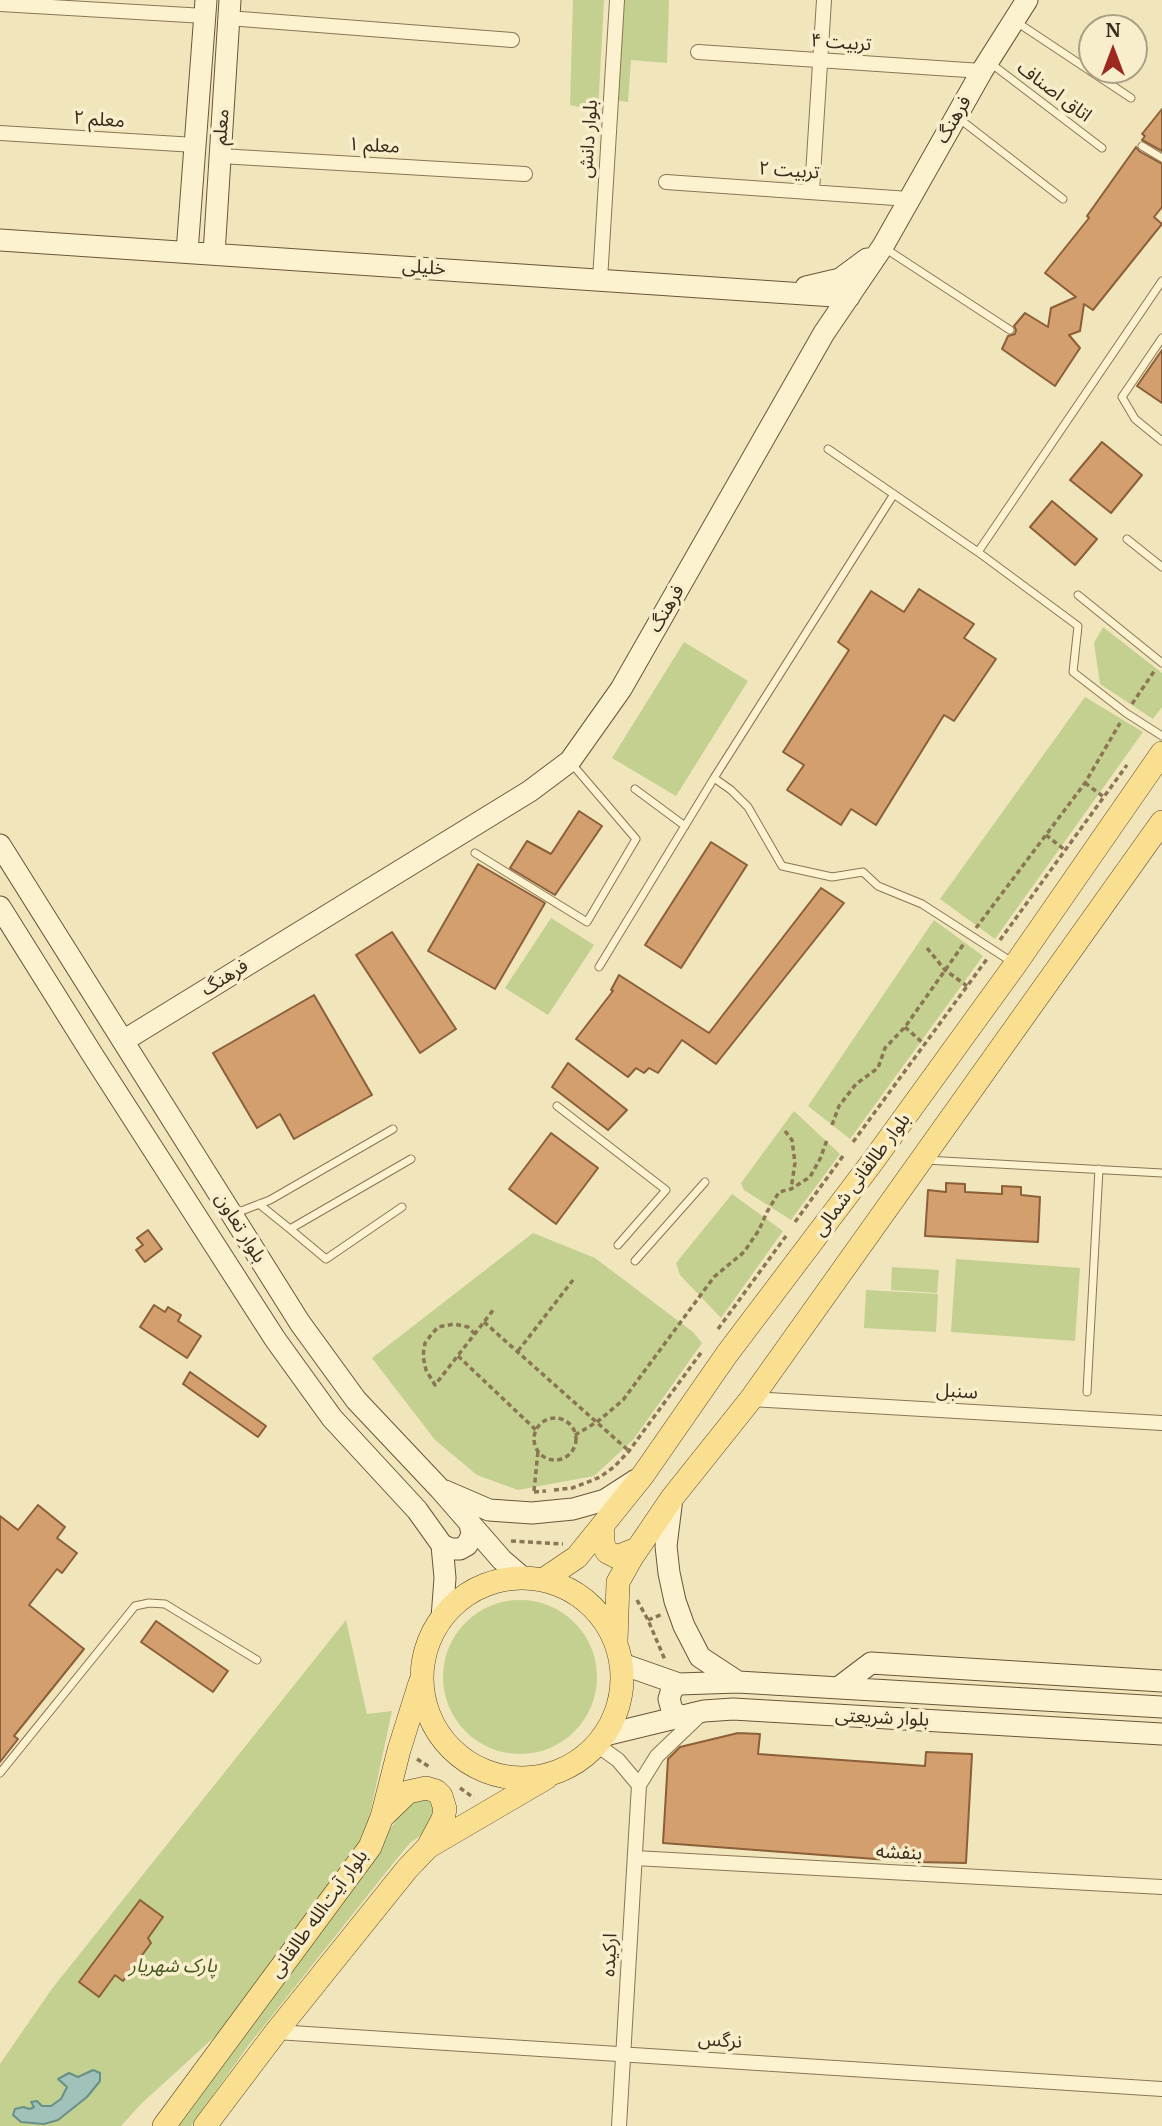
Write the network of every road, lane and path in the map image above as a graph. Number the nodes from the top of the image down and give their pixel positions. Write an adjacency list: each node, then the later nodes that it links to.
1 (617, 0): 31 (street, بلوار دانش)
2 (824, 0): 10 (street)
3 (1027, 0): 7 (main road, فرهنگ)
4 (0, 4): 5 (street)
5 (205, 8): 12 (main road, معلم)
6 (229, 9): 8 (street); 13 (main road, معلم)
7 (1014, 20): 11 (main road, فرهنگ); 14 (lane)
8 (512, 40)
9 (698, 52): 10 (street, تربیت ۴)
10 (820, 60): 11 (street, تربیت ۴); 24 (street)
11 (985, 66): 15 (main road, فرهنگ); 19 (lane, اتاق اصناف)
12 (200, 77): 13 (main road); 17 (main road, معلم)
13 (225, 78): 20 (main road, معلم)
14 (1130, 98)
15 (956, 117): 25 (main road, فرهنگ); 26 (lane)
16 (0, 133): 17 (street, معلم ۲)
17 (195, 145): 29 (main road, معلم)
18 (1142, 146): 21 (lane)
19 (1102, 148)
20 (220, 156): 22 (street, معلم ۱); 30 (main road, معلم)
21 (1162, 159)
22 (525, 174)
23 (666, 181): 24 (street, تربیت ۲)
24 (812, 191): 25 (street, تربیت ۲)
25 (909, 199): 28 (main road, فرهنگ)
26 (1063, 199)
27 (0, 240): 29 (main road, خلیلی)
28 (883, 246): 33 (main road); 35 (main road, فرهنگ); 36 (lane)
29 (187, 252): 30 (main road, خلیلی)
30 (214, 254): 31 (main road, خلیلی)
31 (600, 280): 33 (main road, خلیلی)
32 (1162, 281): 43 (lane)
33 (764, 291): 34 (main road, خلیلی)
34 (809, 294): 35 (main road, خلیلی); 37 (main road)
35 (849, 297): 37 (main road, فرهنگ)
36 (1010, 330)
37 (824, 333): 51 (main road, فرهنگ)
38 (1162, 338): 39 (lane)
39 (1162, 441)
40 (828, 449): 41 (lane)
41 (894, 494): 43 (lane); 52 (lane)
42 (1127, 539): 44 (lane)
43 (978, 552): 47 (lane)
44 (1162, 567)
45 (1077, 595): 46 (lane)
46 (1161, 662): 47 (path)
47 (1126, 713): 48 (lane); 53 (path)
48 (1162, 736)
49 (1162, 753): 67 (main road, بلوار طالقانی شمالی)
50 (1133, 758): 55 (path)
51 (570, 761): 61 (lane); 72 (main road, فرهنگ)
52 (714, 778): 57 (lane); 63 (lane)
53 (1085, 783): 55 (path); 58 (path)
54 (635, 789): 57 (lane)
55 (1104, 797): 60 (path)
56 (1162, 822): 82 (main road, بلوار طالقانی شمالی)
57 (685, 826): 68 (lane)
58 (1046, 835): 60 (path); 63 (path)
59 (0, 845): 72 (main road, بلوار تعاون)
60 (1065, 850): 64 (path)
61 (475, 853)
62 (0, 907): 119 (main road, بلوار تعاون)
63 (971, 934): 67 (lane); 69 (path)
64 (999, 942)
65 (927, 948): 69 (path)
66 (987, 959): 70 (path)
67 (1015, 965): 111 (main road, بلوار طالقانی شمالی)
68 (599, 967)
69 (945, 970): 70 (path); 71 (path)
70 (967, 986): 73 (path)
71 (905, 1027): 73 (path); 75 (path)
72 (123, 1041): 89 (main road, بلوار تعاون)
73 (925, 1044): 79 (path)
74 (557, 1106): 93 (lane)
75 (832, 1125)
76 (393, 1129): 87 (lane)
77 (785, 1131): 86 (path)
78 (827, 1140): 86 (path)
79 (853, 1142)
80 (843, 1156): 90 (path)
81 (411, 1159): 91 (lane)
82 (923, 1160): 83 (lane); 104 (main road, بلوار طالقانی شمالی)
83 (1099, 1169): 84 (lane); 103 (lane)
84 (1162, 1173)
85 (705, 1182): 94 (lane)
86 (791, 1189): 105 (path)
87 (259, 1204): 89 (lane); 91 (lane)
88 (402, 1207): 91 (lane)
89 (232, 1214): 112 (main road, بلوار تعاون)
90 (795, 1222)
91 (290, 1229)
92 (786, 1236): 98 (path)
93 (618, 1245)
94 (635, 1261)
95 (573, 1280): 101 (path)
96 (494, 1309): 97 (path)
97 (484, 1322): 99 (path); 101 (path)
98 (718, 1329)
99 (475, 1334): 102 (path); 102 (path)
100 (707, 1346): 110 (path)
101 (518, 1350): 105 (path)
102 (457, 1356): 107 (path)
103 (1087, 1392)
104 (751, 1399): 106 (street, سنبل); 114 (main road, بلوار طالقانی شمالی)
105 (597, 1422): 108 (path); 110 (path)
106 (1162, 1423)
107 (537, 1430): 108 (path); 109 (path)
108 (575, 1435): 109 (path)
109 (538, 1451): 113 (path)
110 (629, 1451): 113 (path)
111 (643, 1475): 112 (main road); 117 (main road, بلوار طالقانی شمالی)
112 (440, 1489): 116 (main road, بلوار تعاون)
113 (534, 1492): 115 (path)
114 (673, 1498): 121 (main road, بلوار طالقانی شمالی); 130 (main road)
115 (533, 1502)
116 (470, 1523): 119 (main road); 122 (main road, بلوار تعاون)
117 (603, 1526): 121 (main road); 122 (main road, بلوار طالقانی شمالی)
118 (510, 1541): 120 (path)
119 (442, 1545): 124 (main road)
120 (568, 1547)
121 (637, 1549): 125 (main road, بلوار طالقانی شمالی)
122 (533, 1579): 124 (main road); 125 (main road)
123 (636, 1597): 128 (path)
124 (442, 1618): 127 (main road)
125 (619, 1653): 128 (main road, بلوار شریعتی); 136 (main road)
126 (257, 1660): 137 (lane)
127 (422, 1676): 138 (main road); 140 (main road, بلوار آیت‌الله طالقانی)
128 (674, 1677): 130 (main road, بلوار شریعتی); 134 (main road)
129 (1162, 1681): 131 (main road)
130 (738, 1682): 131 (main road, بلوار شریعتی)
131 (838, 1688): 132 (main road, بلوار شریعتی)
132 (1162, 1707)
133 (704, 1712): 134 (main road, بلوار شریعتی); 135 (main road, بلوار شریعتی); 139 (street, ارکیده)
134 (680, 1717): 136 (main road, بلوار شریعتی)
135 (1162, 1734)
136 (601, 1740): 138 (main road); 139 (street)
137 (0, 1773)
138 (555, 1773): 141 (main road, بلوار آیت‌الله طالقانی)
139 (639, 1785): 142 (street, ارکیده)
140 (383, 1817): 141 (main road); 147 (main road, بلوار آیت‌الله طالقانی)
141 (428, 1847): 144 (main road, بلوار آیت‌الله طالقانی)
142 (635, 1858): 143 (street, بنفشه); 145 (street, ارکیده)
143 (1162, 1887)
144 (276, 2032): 145 (street, نرگس); 149 (main road, بلوار آیت‌الله طالقانی)
145 (623, 2054): 146 (street, نرگس); 150 (street, ارکیده)
146 (1162, 2089)
147 (170, 2117): 148 (lane)
148 (158, 2126)
149 (205, 2126)
150 (619, 2126)

